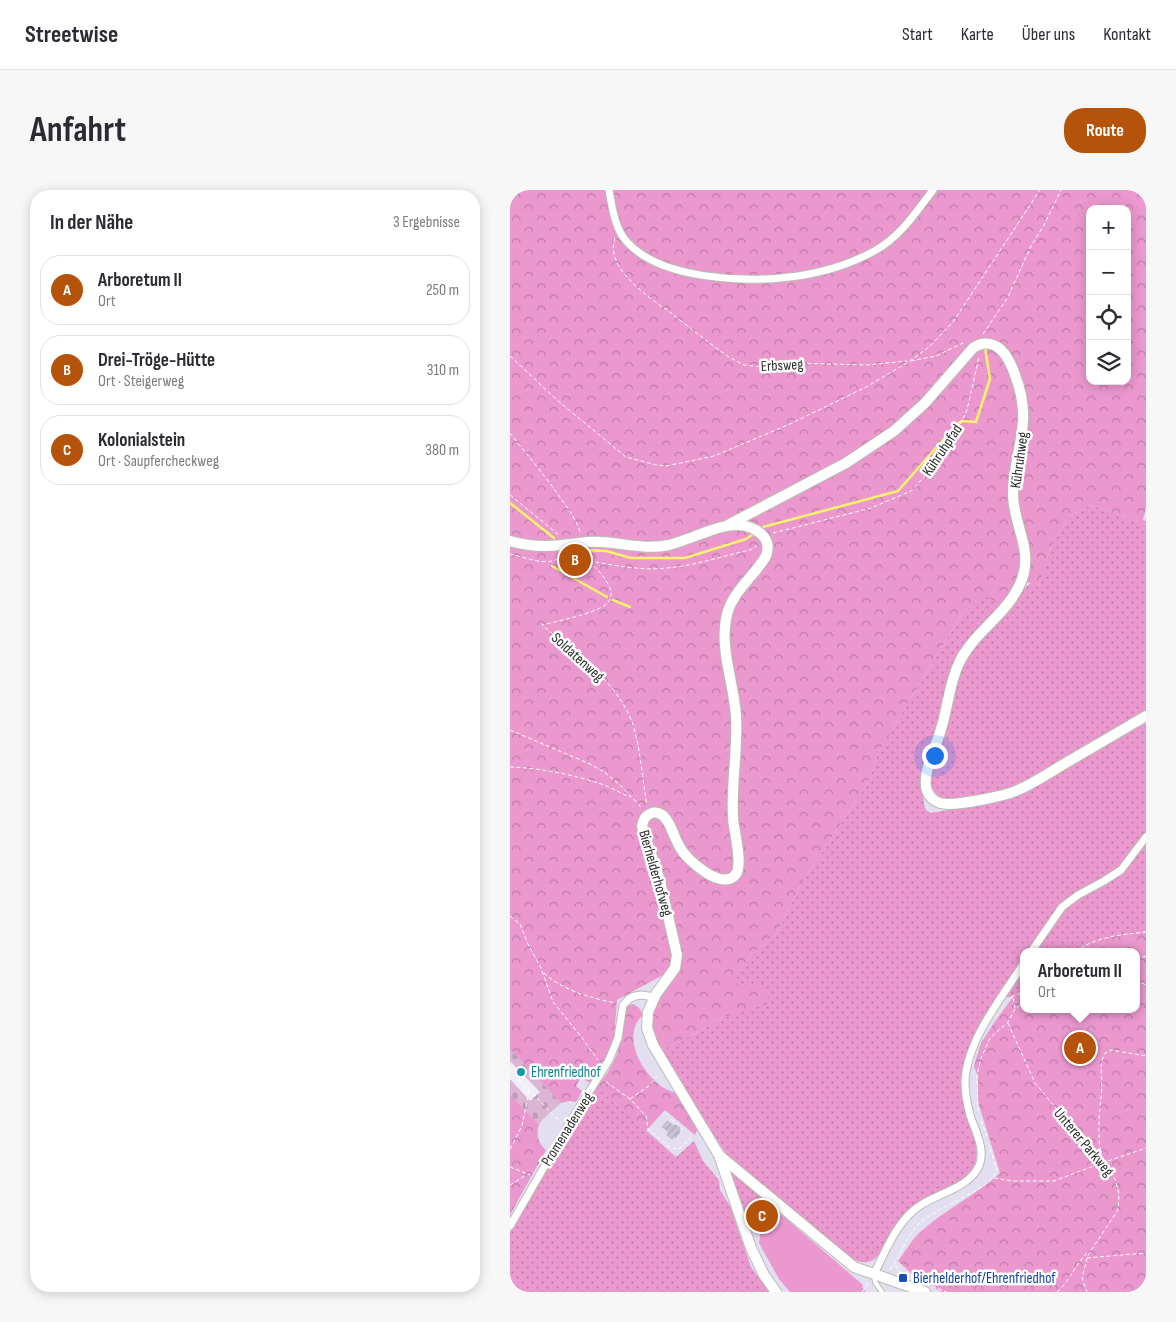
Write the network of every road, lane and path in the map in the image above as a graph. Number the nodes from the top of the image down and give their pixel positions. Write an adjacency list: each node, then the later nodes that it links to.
1 (609, 190): 5 (street)
2 (933, 190): 5 (street)
3 (1040, 190): 9 (path)
4 (1061, 190): 7 (path)
5 (622, 235): 9 (path, Erbsweg)
6 (965, 342): 9 (path, Erbsweg)
7 (979, 344): 12 (street); 13 (path, Kühruhpfad); 17 (street, Kühruhweg)
8 (510, 356): 9 (path)
9 (910, 361)
10 (510, 433): 15 (path)
11 (510, 495): 15 (path)
12 (725, 527): 13 (street); 15 (street)
13 (764, 536): 21 (street, Bierhelderhofweg); 21 (path, Soldatenweg)
14 (510, 541): 15 (street)
15 (571, 544): 16 (path)
16 (510, 554)
17 (1146, 716)
18 (510, 730): 20 (path)
19 (510, 767): 20 (path)
20 (631, 798): 21 (path)
21 (647, 809): 31 (street, Bierhelderhofweg)
22 (1146, 837): 25 (street)
23 (510, 916): 28 (path)
24 (1146, 932): 26 (path)
25 (1034, 948)
26 (1081, 948)
27 (1020, 969): 30 (street)
28 (543, 972): 33 (path); 38 (path)
29 (1020, 994): 32 (path)
30 (1002, 996): 32 (path); 65 (street)
31 (654, 997): 33 (street); 52 (street, Bierhelderhofweg)
32 (1013, 997): 35 (path)
33 (623, 1004): 38 (street, Promenadenweg)
34 (1020, 1006): 35 (path)
35 (1015, 1009): 36 (path)
36 (1008, 1022): 44 (path); 53 (path, Unterer Parkweg)
37 (1146, 1056): 53 (path)
38 (605, 1069): 41 (street, Promenadenweg)
39 (510, 1070): 42 (path)
40 (658, 1074): 43 (path)
41 (600, 1077): 43 (path); 47 (street, Promenadenweg)
42 (529, 1090): 47 (path); 51 (path)
43 (630, 1098): 49 (path)
44 (978, 1114)
45 (671, 1119): 48 (path)
46 (980, 1119): 57 (path)
47 (566, 1129): 56 (street, Promenadenweg)
48 (683, 1130)
49 (692, 1137)
50 (1146, 1148): 53 (path)
51 (510, 1149)
52 (719, 1155): 59 (street); 60 (street, Bierhelderhofweg)
53 (1102, 1163): 57 (path); 62 (path, Unterer Parkweg)
54 (510, 1167): 55 (path)
55 (527, 1175): 56 (path); 58 (path)
56 (539, 1176): 61 (street, Promenadenweg)
57 (994, 1178): 65 (path)
58 (510, 1185)
59 (777, 1204): 60 (street); 65 (street)
60 (743, 1225): 66 (street, Bierhelderhofweg)
61 (510, 1226)
62 (1090, 1251): 64 (path, Unterer Parkweg); 69 (path)
63 (1146, 1253): 64 (path)
64 (1087, 1258): 70 (path, Unterer Parkweg)
65 (877, 1275): 67 (lane); 68 (street)
66 (776, 1292)
67 (882, 1292)
68 (925, 1292)
69 (1057, 1292)
70 (1086, 1292)

